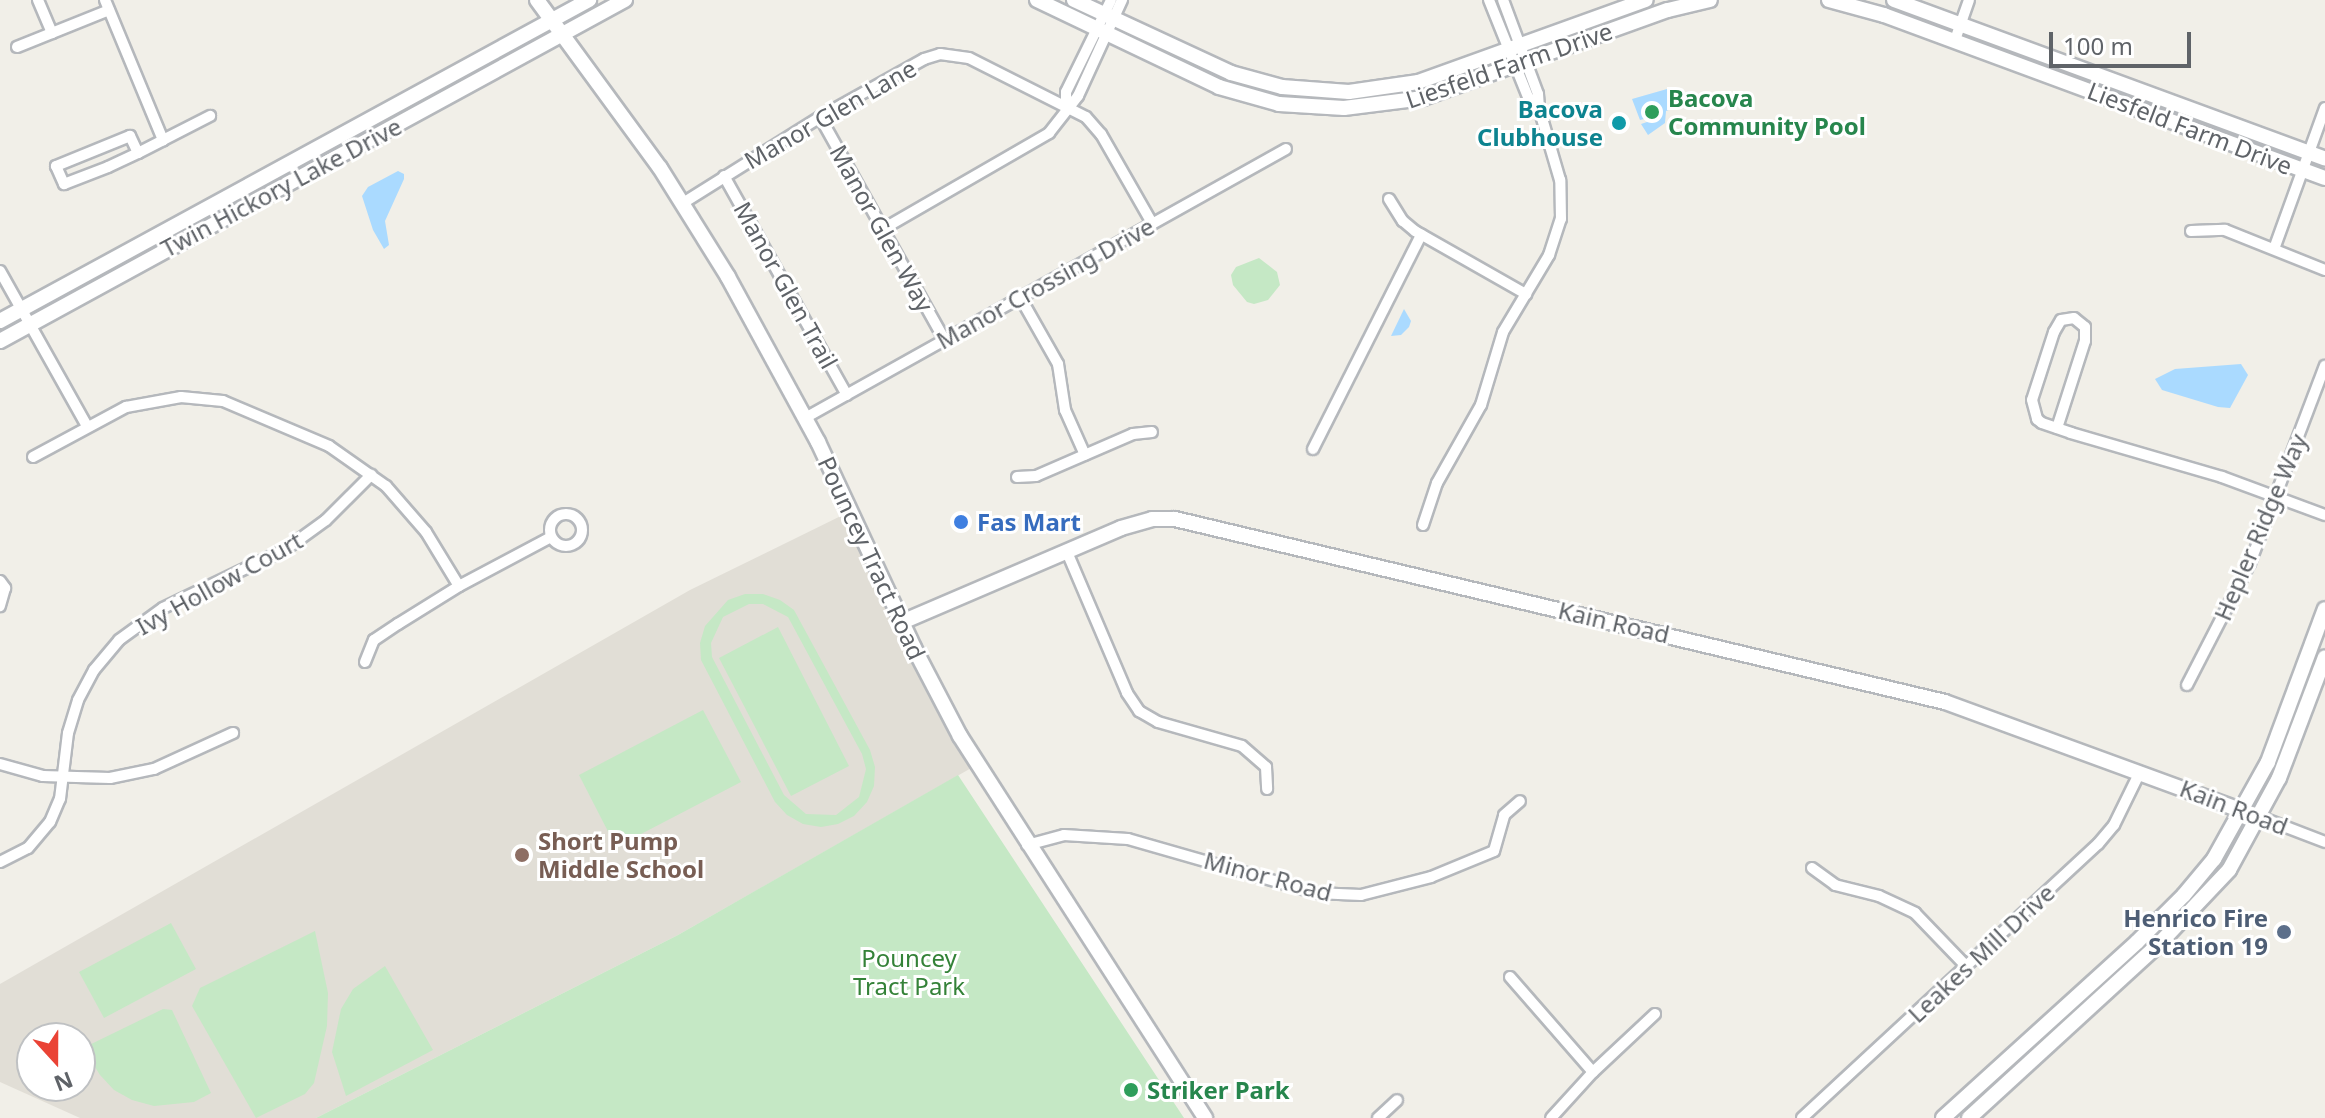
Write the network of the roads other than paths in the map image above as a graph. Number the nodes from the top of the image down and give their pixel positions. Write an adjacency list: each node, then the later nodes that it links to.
1 (38, 0): 20 (street)
2 (537, 0): 17 (street, Pouncey Tract Road)
3 (589, 0): 17 (street)
4 (625, 0): 21 (street)
5 (1037, 0): 18 (street, Liesfeld Farm Drive)
6 (1074, 0): 18 (street, Liesfeld Farm Drive)
7 (1111, 0): 18 (street)
8 (1122, 0): 18 (street)
9 (1489, 0): 24 (street)
10 (1503, 0): 24 (street)
11 (1646, 0): 24 (street, Liesfeld Farm Drive)
12 (1710, 0): 25 (street, Liesfeld Farm Drive)
13 (1829, 0): 22 (street, Liesfeld Farm Drive)
14 (1894, 0): 19 (street, Liesfeld Farm Drive)
15 (1969, 0): 19 (street)
16 (107, 5): 20 (street); 31 (street)
17 (552, 20): 21 (street, Pouncey Tract Road); 50 (street, Twin Hickory Lake Drive)
18 (1104, 24): 24 (street, Liesfeld Farm Drive); 25 (street, Liesfeld Farm Drive); 26 (street)
19 (1960, 24): 22 (street); 34 (street, Liesfeld Farm Drive)
20 (52, 33): 23 (street)
21 (562, 34): 40 (street, Pouncey Tract Road); 52 (street, Twin Hickory Lake Drive)
22 (1955, 40): 36 (street, Liesfeld Farm Drive)
23 (17, 47)
24 (1514, 48): 25 (street)
25 (1520, 64): 48 (street)
26 (1066, 107): 29 (street, Manor Glen Lane); 41 (street, Manor Glen Lane); 42 (street)
27 (2325, 108): 30 (street)
28 (210, 116): 31 (street)
29 (820, 117): 37 (street, Manor Glen Lane); 42 (street, Manor Glen Way)
30 (2323, 120): 34 (street)
31 (163, 140): 33 (street)
32 (1286, 149): 41 (street, Manor Crossing Drive)
33 (138, 153): 33 (street)
34 (2309, 153): 35 (street, Liesfeld Farm Drive); 36 (street)
35 (2325, 159)
36 (2303, 170): 38 (street, Liesfeld Farm Drive); 45 (street)
37 (724, 176): 40 (street, Manor Glen Lane); 56 (street, Manor Glen Trail)
38 (2325, 178)
39 (1389, 199): 44 (street)
40 (683, 203): 57 (street, Pouncey Tract Road)
41 (1152, 223): 49 (street, Manor Crossing Drive)
42 (883, 229): 53 (street, Manor Glen Way)
43 (2191, 231): 45 (street)
44 (1421, 235): 48 (street); 61 (street)
45 (2274, 249): 46 (street)
46 (2325, 270)
47 (0, 271): 50 (street)
48 (1526, 294): 68 (street)
49 (1020, 297): 53 (street, Manor Crossing Drive); 62 (street)
50 (22, 309): 51 (street, Twin Hickory Lake Drive); 52 (street)
51 (0, 321)
52 (30, 324): 54 (street, Twin Hickory Lake Drive); 58 (street)
53 (944, 339): 56 (street, Manor Crossing Drive)
54 (0, 341)
55 (2325, 366): 66 (street, Hepler Ridge Way)
56 (847, 395): 57 (street, Manor Crossing Drive)
57 (805, 418): 75 (street, Pouncey Tract Road)
58 (87, 426): 63 (street); 64 (street)
59 (2057, 428): 59 (street); 66 (street)
60 (1152, 432): 62 (street)
61 (1313, 449)
62 (1085, 455): 65 (street)
63 (33, 457)
64 (371, 475): 72 (street); 82 (street, Ivy Hollow Court)
65 (1017, 477)
66 (2275, 497): 67 (street); 78 (street, Hepler Ridge Way)
67 (2325, 515)
68 (1423, 525)
69 (551, 537): 72 (street)
70 (1067, 552): 75 (street, Kain Road); 81 (street, Kain Road); 83 (street)
71 (0, 581): 73 (street)
72 (459, 586): 77 (street)
73 (0, 606)
74 (2325, 609): 85 (street)
75 (902, 622): 88 (street, Pouncey Tract Road)
76 (2325, 657): 86 (street)
77 (365, 662)
78 (2187, 685)
79 (233, 733): 82 (street)
80 (0, 764): 82 (street)
81 (2140, 772): 85 (street, Kain Road); 91 (street, Leakes Mill Drive)
82 (60, 777): 89 (street, Ivy Hollow Court)
83 (1267, 789)
84 (1520, 801): 88 (street, Minor Road)
85 (2243, 811): 86 (street, Kain Road); 100 (street)
86 (2260, 817): 87 (street, Kain Road); 101 (street)
87 (2325, 842)
88 (1027, 845): 96 (street, Pouncey Tract Road)
89 (0, 862)
90 (1812, 868): 91 (street)
91 (1967, 967): 99 (street, Leakes Mill Drive)
92 (1510, 977): 94 (street)
93 (1655, 1014): 94 (street)
94 (1593, 1072): 98 (street)
95 (1397, 1100): 97 (street)
96 (1205, 1118)
97 (1378, 1118)
98 (1551, 1118)
99 (1802, 1118)
100 (1943, 1118)
101 (1969, 1118)

